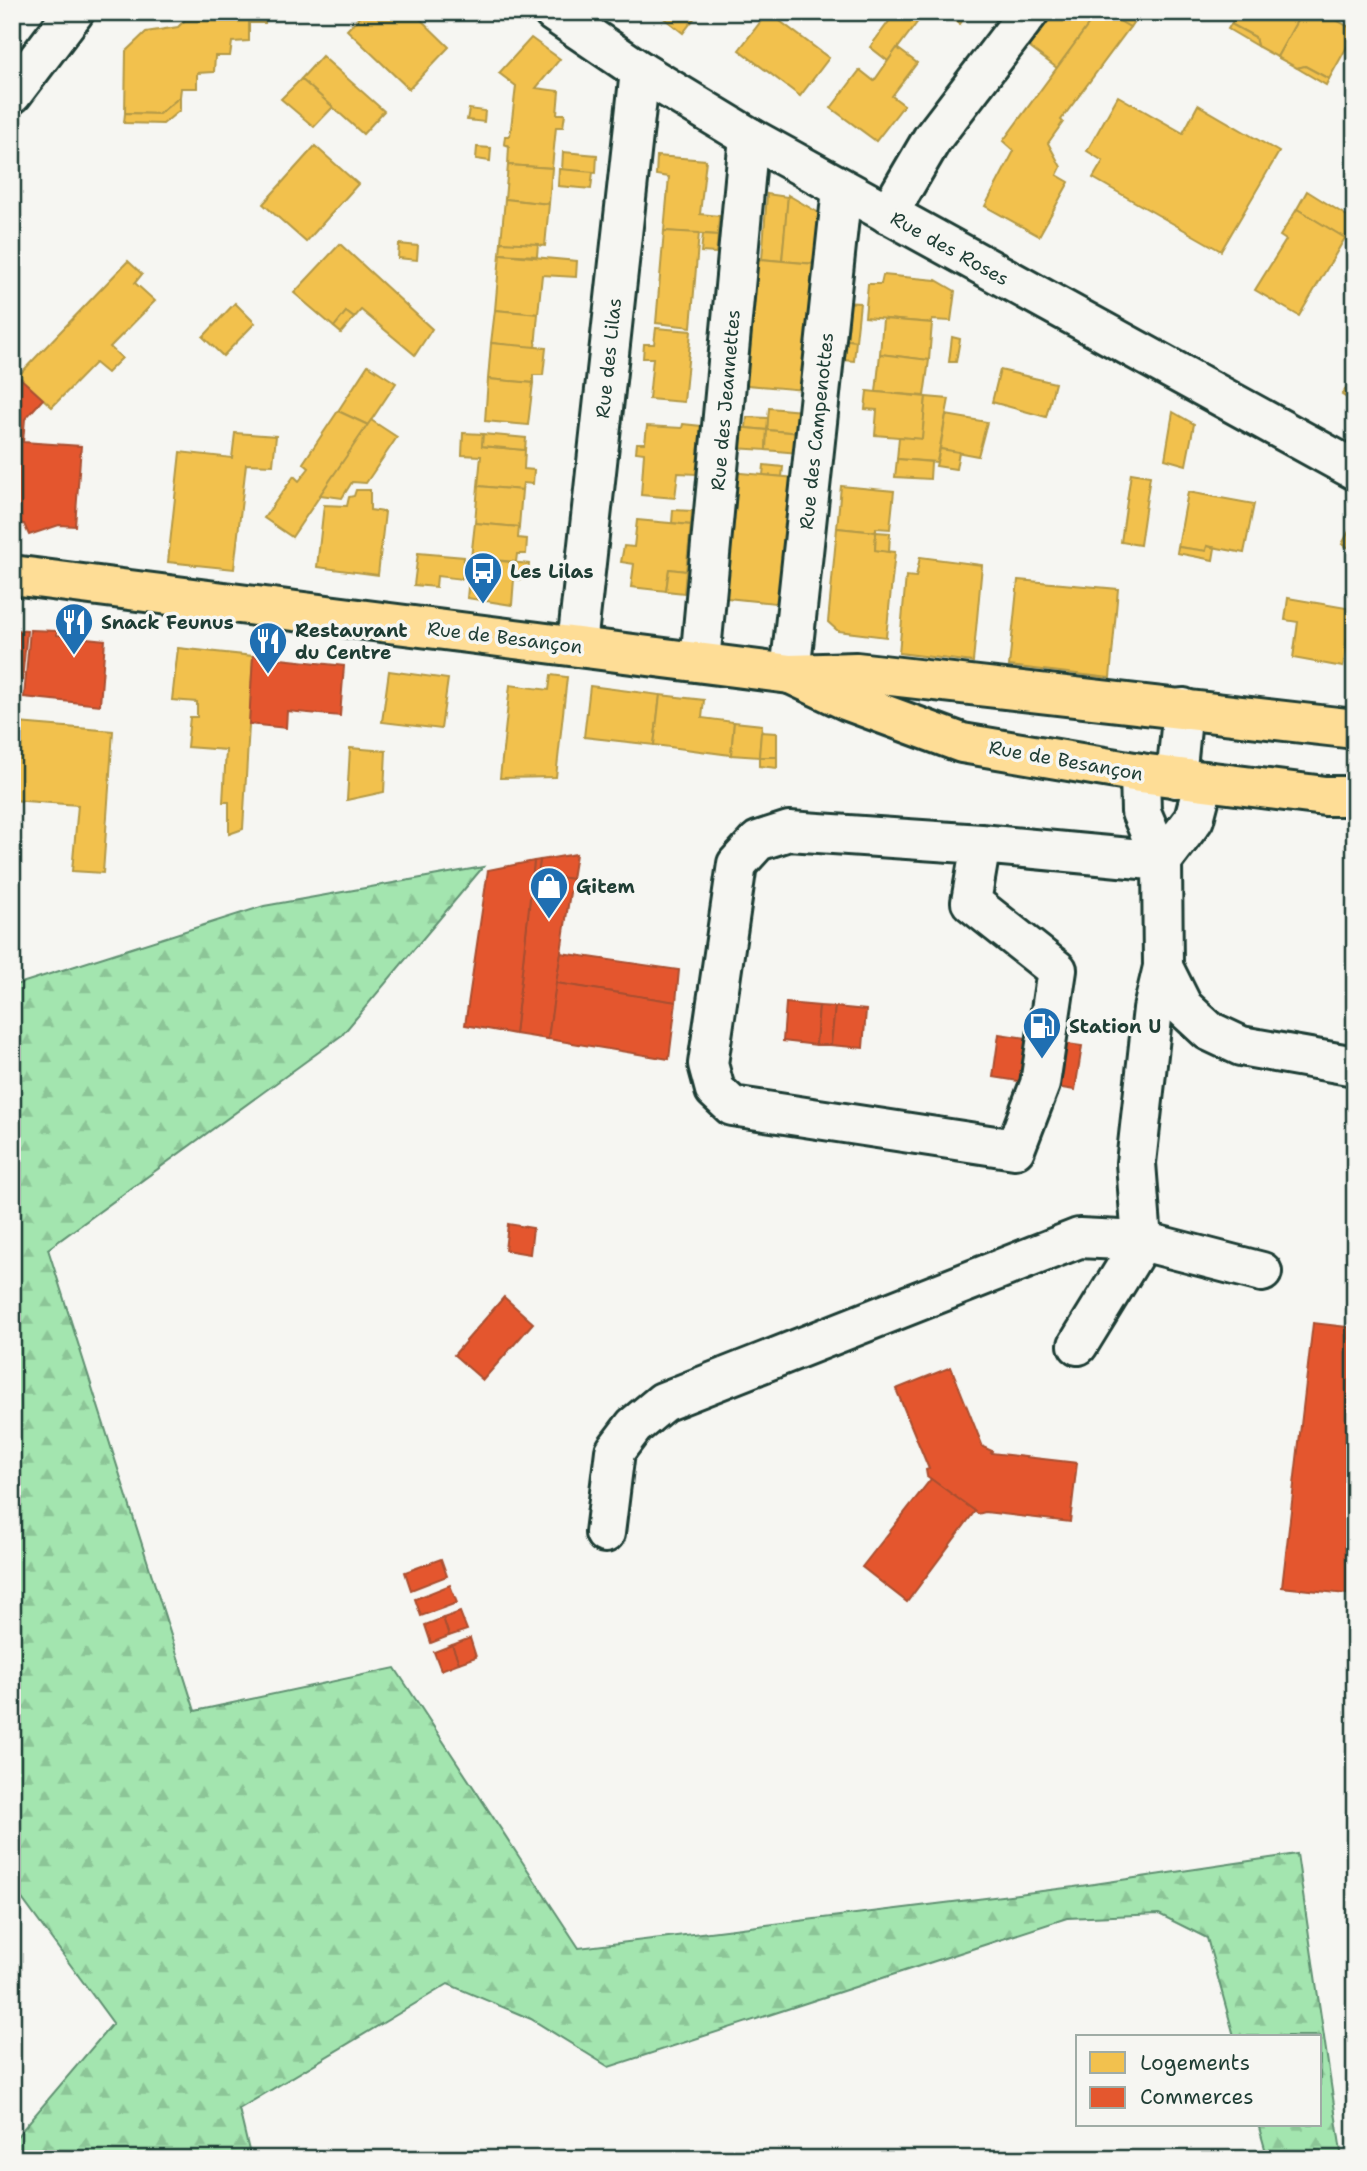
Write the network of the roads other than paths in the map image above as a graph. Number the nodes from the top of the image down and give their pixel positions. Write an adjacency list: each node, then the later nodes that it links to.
1 (74, 12): 5 (street)
2 (553, 12): 4 (street, Rue des Roses)
3 (1029, 12): 8 (street)
4 (640, 71): 6 (street, Rue des Roses); 11 (street, Rue des Lilas)
5 (12, 94)
6 (750, 137): 7 (street, Rue des Roses); 12 (street, Rue des Jeannettes)
7 (842, 188): 8 (street, Rue des Roses); 13 (street, Rue des Campenottes)
8 (888, 214): 9 (street, Rue des Roses)
9 (1355, 470)
10 (12, 575): 11 (main road, Rue de Besançon)
11 (577, 645): 12 (main road, Rue de Besançon)
12 (700, 662): 13 (main road, Rue de Besançon)
13 (790, 674): 14 (main road, Rue de Besançon); 16 (main road, Rue de Besançon)
14 (1183, 708): 15 (main road, Rue de Besançon); 16 (street)
15 (1355, 729)
16 (1173, 777): 17 (main road, Rue de Besançon); 19 (street); 19 (street)
17 (1355, 796)
18 (981, 844): 18 (street); 19 (street)
19 (1162, 861): 20 (street)
20 (1163, 967): 21 (street); 22 (street)
21 (1355, 1066)
22 (1142, 1241): 23 (street); 24 (street); 25 (street)
23 (1262, 1272)
24 (1078, 1346)
25 (605, 1533)

